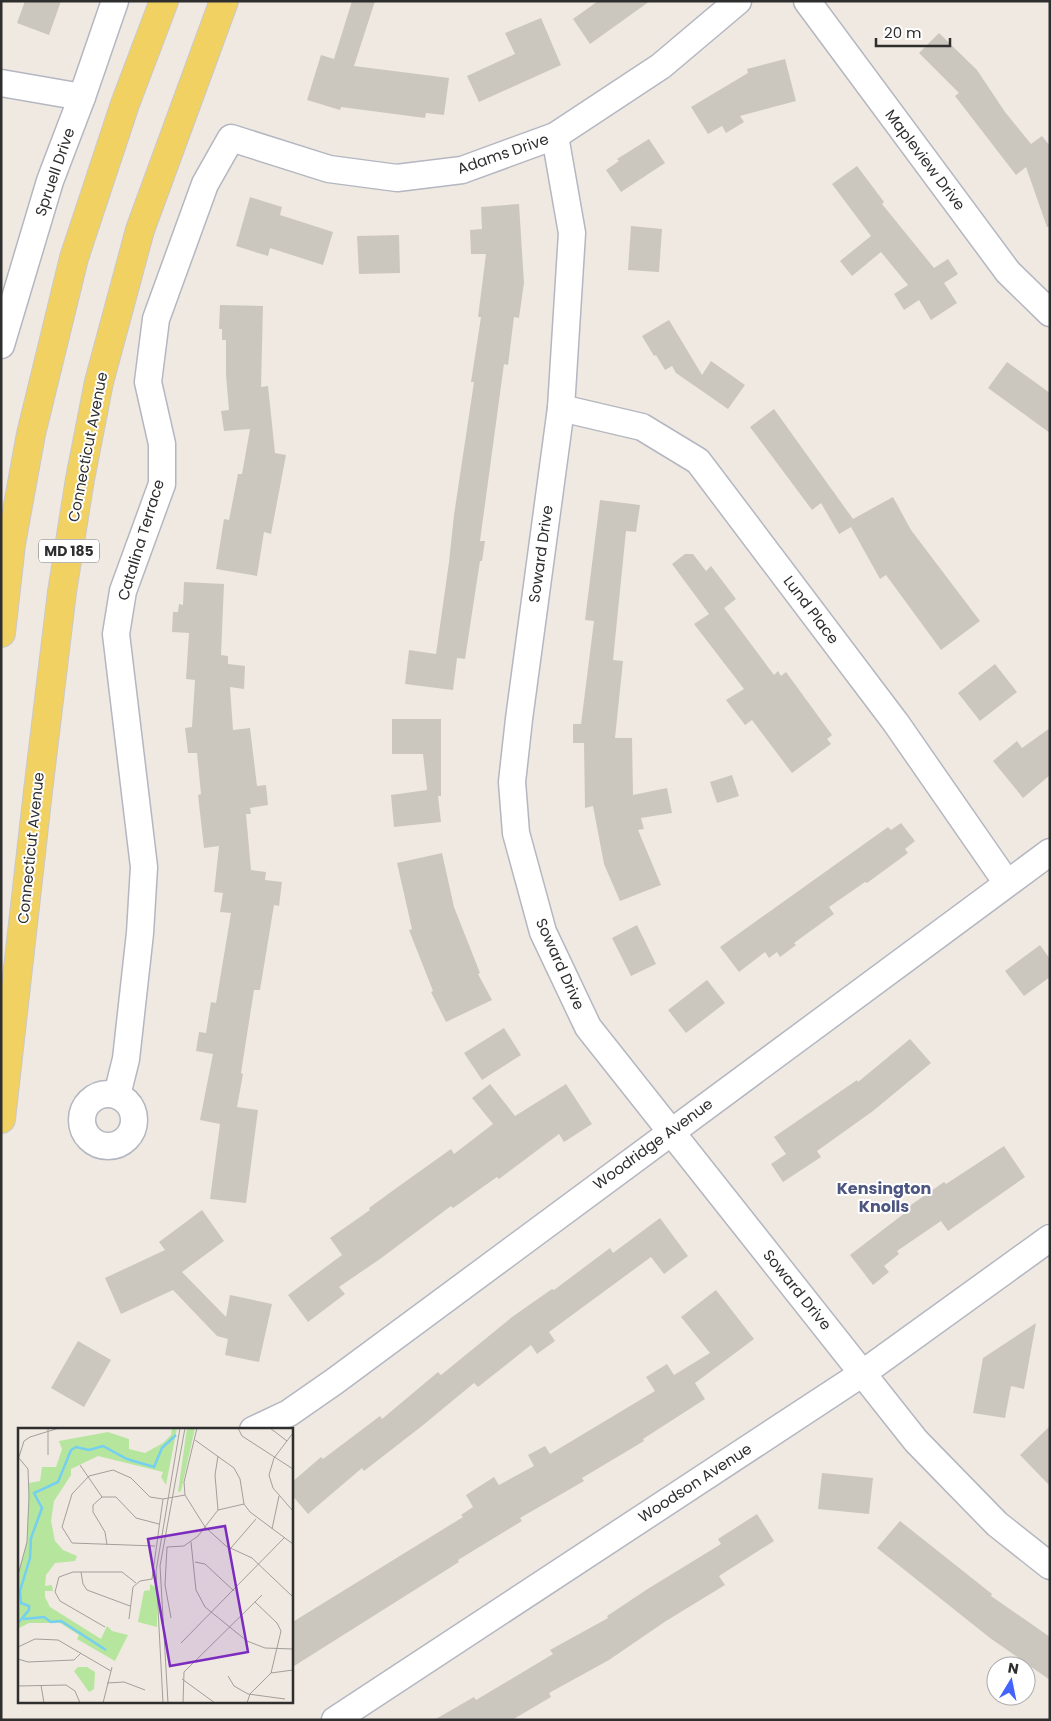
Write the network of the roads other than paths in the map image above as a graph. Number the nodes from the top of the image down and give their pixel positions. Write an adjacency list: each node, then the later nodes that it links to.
1 (115, 1): 7 (street, Spruell Drive)
2 (164, 1): 13 (main road)
3 (224, 1): 17 (main road, Connecticut Avenue / MD 185)
4 (738, 1): 8 (street, Adams Drive)
5 (807, 1): 10 (street, Mapleview Drive)
6 (1, 83): 7 (street)
7 (82, 97): 11 (street, Spruell Drive)
8 (555, 136): 9 (street, Adams Drive); 12 (street, Soward Drive)
9 (231, 138): 16 (street, Catalina Terrace)
10 (1050, 313)
11 (1, 345)
12 (561, 408): 15 (street, Lund Place); 18 (street, Soward Drive)
13 (1, 633)
14 (1050, 852): 15 (street, Woodridge Avenue)
15 (1007, 883): 18 (street, Woodridge Avenue)
16 (117, 1095)
17 (1, 1119)
18 (671, 1132): 20 (street, Soward Drive); 21 (street, Woodridge Avenue)
19 (1050, 1238): 20 (street, Woodson Avenue)
20 (863, 1373): 22 (street, Soward Drive); 23 (street, Woodson Avenue)
21 (257, 1428)
22 (1050, 1566)
23 (335, 1720)

